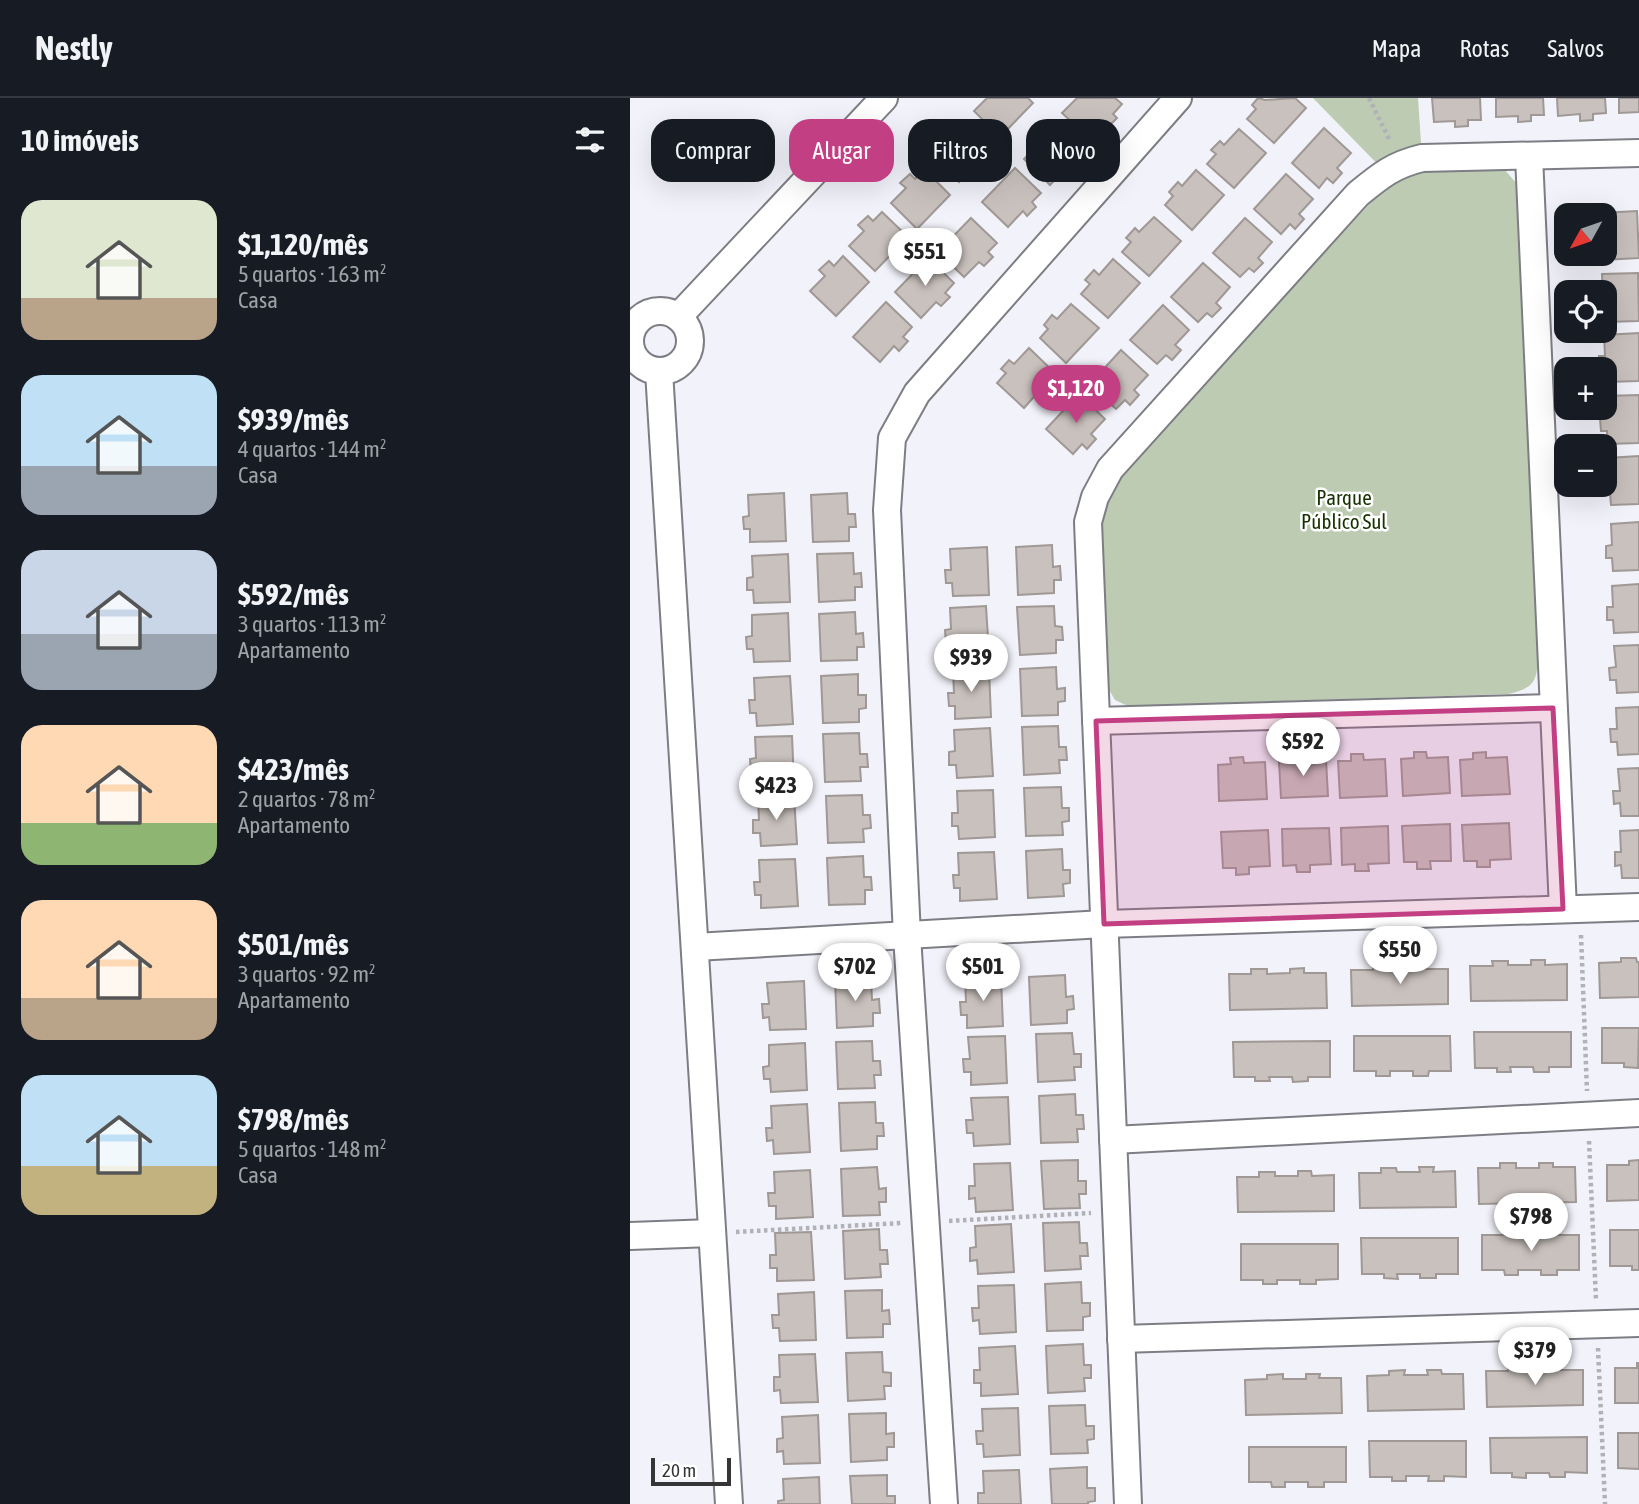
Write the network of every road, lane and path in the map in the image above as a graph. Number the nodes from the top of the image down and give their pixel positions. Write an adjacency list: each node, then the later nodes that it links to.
1 (884, 98): 7 (street)
2 (1178, 98): 15 (street)
3 (1369, 98): 6 (path)
4 (1639, 153): 5 (street)
5 (1530, 156): 6 (street); 10 (street)
6 (1400, 163): 11 (street)
7 (678, 317): 8 (street); 9 (street)
8 (630, 349): 9 (street)
9 (659, 371): 16 (street)
10 (1553, 708): 11 (street); 13 (street)
11 (1096, 721): 14 (street)
12 (1639, 907): 13 (street)
13 (1571, 909): 14 (street); 18 (path)
14 (1104, 923): 15 (street); 19 (street)
15 (907, 936): 16 (street); 26 (street)
16 (695, 947): 20 (street)
17 (1639, 1113): 18 (street)
18 (1588, 1115): 19 (street); 23 (path)
19 (1113, 1140): 24 (street)
20 (712, 1233): 21 (street); 25 (street)
21 (630, 1236)
22 (1639, 1323): 23 (street)
23 (1597, 1324): 24 (street); 28 (path)
24 (1121, 1339): 27 (street)
25 (729, 1504)
26 (944, 1504)
27 (1128, 1504)
28 (1605, 1504)

